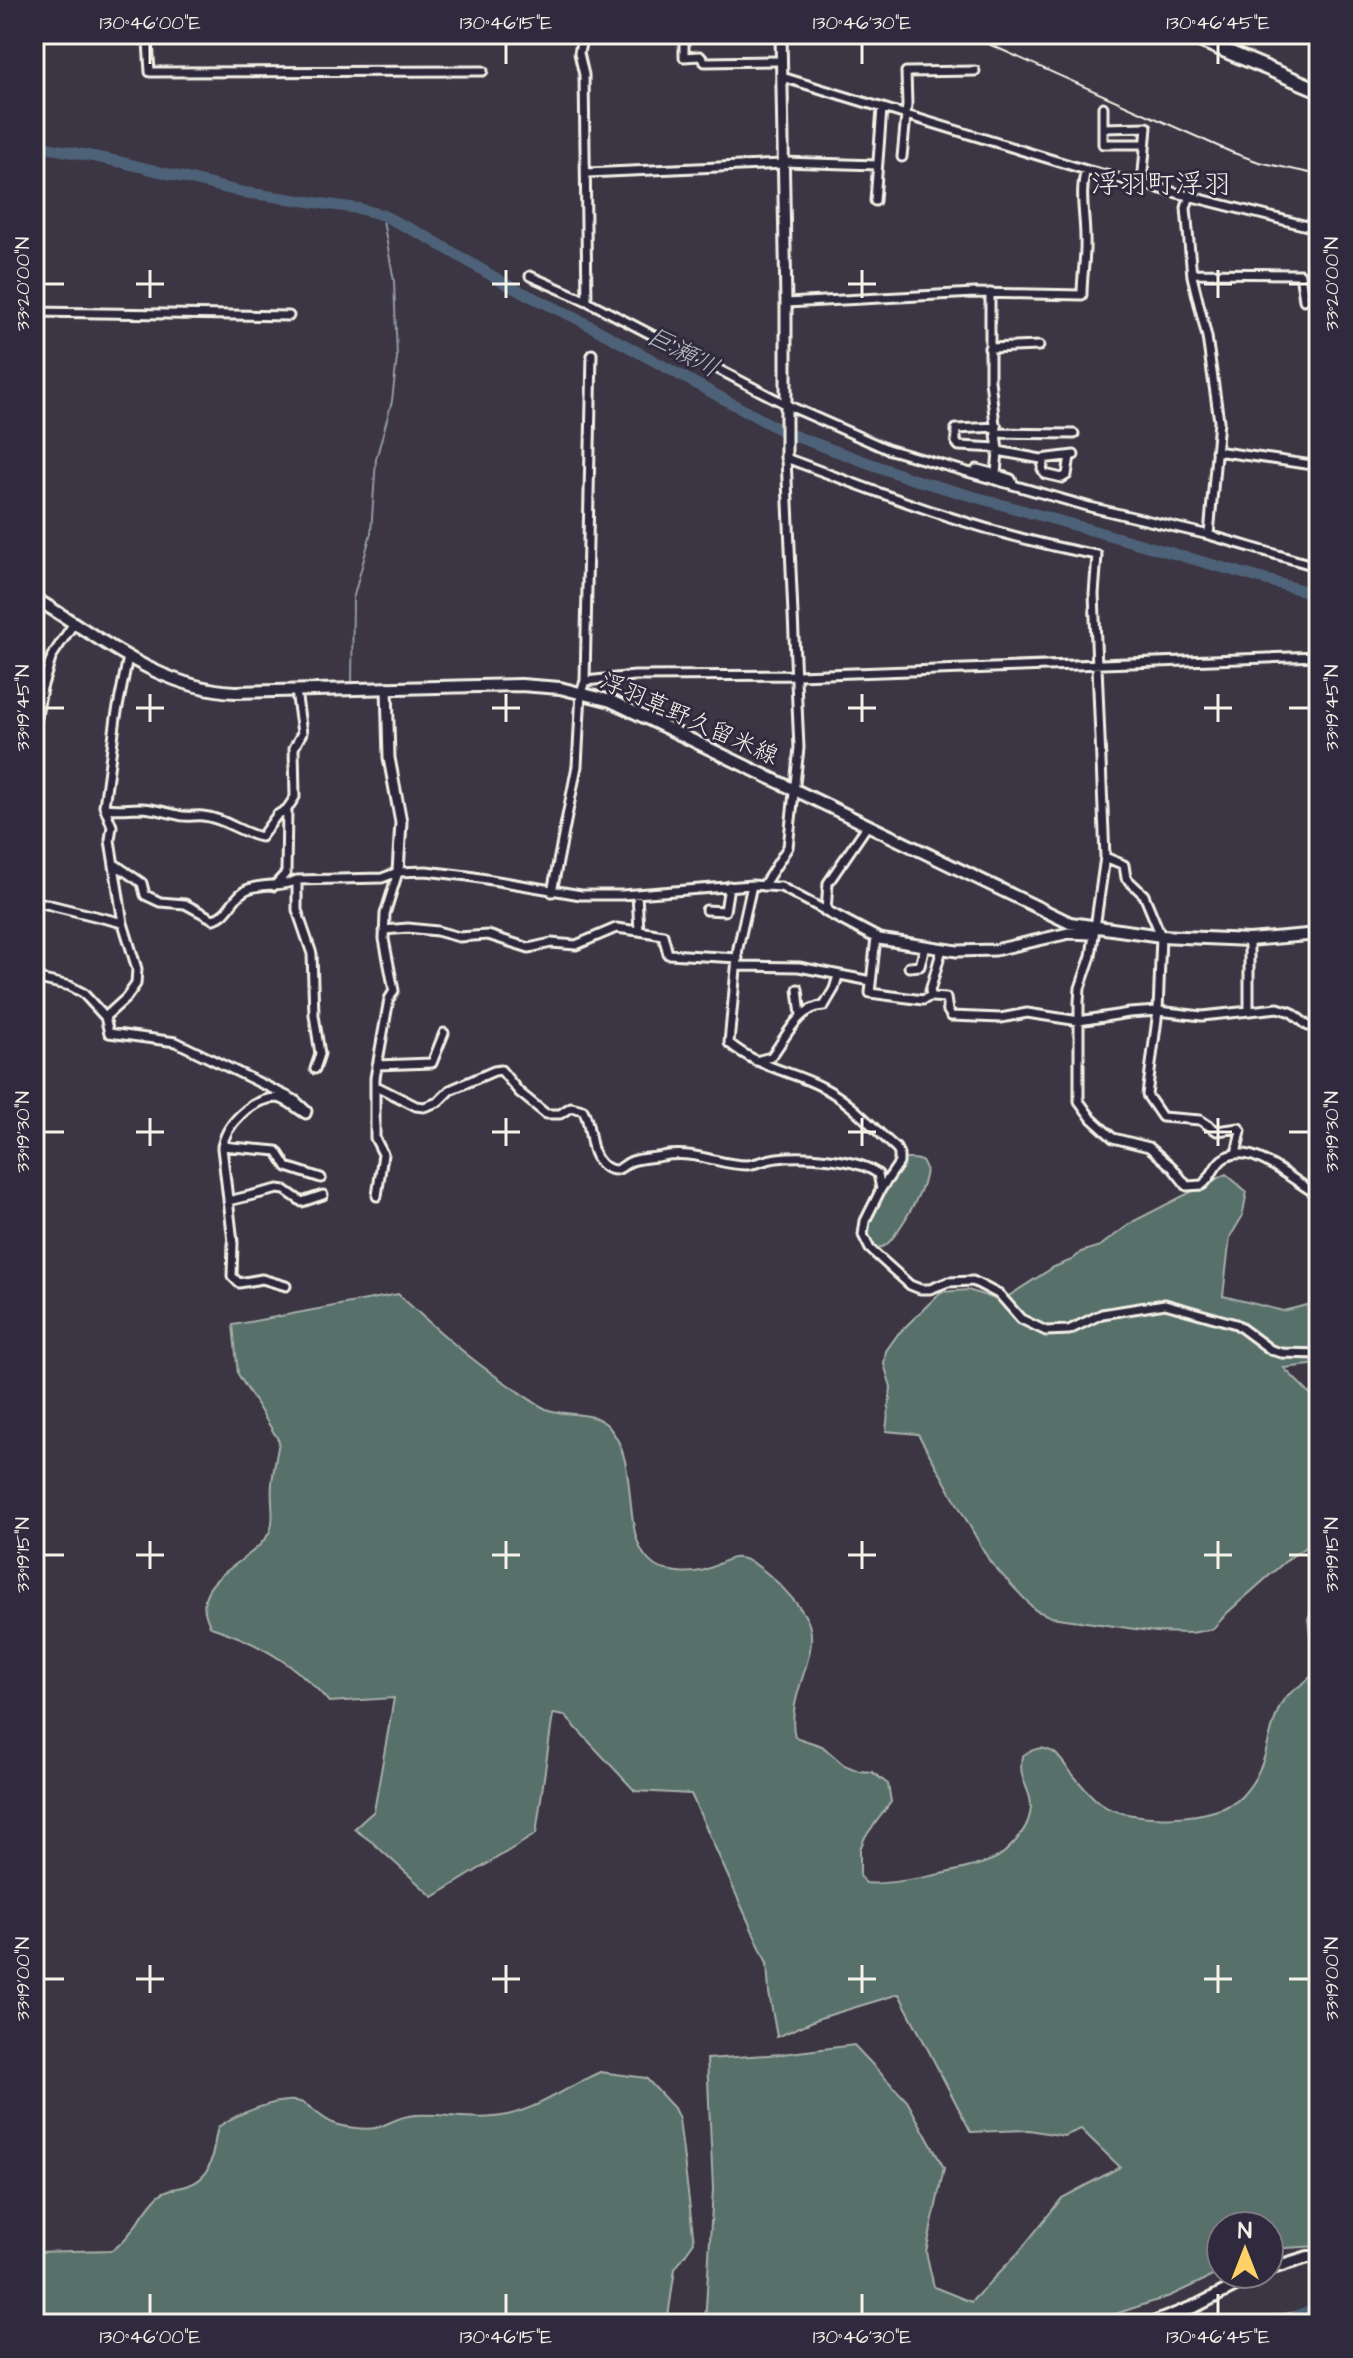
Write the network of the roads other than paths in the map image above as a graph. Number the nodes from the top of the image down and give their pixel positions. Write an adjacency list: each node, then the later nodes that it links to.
1 (117, 34): 7 (street)
2 (583, 34): 20 (street)
3 (687, 34): 6 (street)
4 (781, 34): 6 (street)
5 (1185, 34): 10 (highway)
6 (781, 61): 9 (street)
7 (483, 71)
8 (975, 71): 13 (street)
9 (782, 77): 12 (street); 17 (street)
10 (1319, 90)
11 (1103, 107): 14 (street)
12 (882, 108): 13 (street); 18 (street)
13 (906, 115): 16 (street); 19 (street)
14 (1103, 128): 15 (street); 15 (street)
15 (1145, 144): 21 (street)
16 (902, 157)
17 (783, 163): 18 (street); 20 (street); 30 (street)
18 (877, 165): 23 (street)
19 (1086, 170): 21 (street); 27 (street)
20 (587, 173): 29 (street)
21 (1142, 183): 22 (street)
22 (1190, 195): 24 (street); 25 (street)
23 (875, 201)
24 (1319, 229)
25 (1192, 273): 28 (street); 40 (street)
26 (530, 276): 29 (street)
27 (990, 293): 30 (street); 34 (street)
28 (1304, 300)
29 (587, 301): 36 (street)
30 (786, 303): 36 (street)
31 (34, 312): 32 (street)
32 (289, 316)
33 (1039, 346): 34 (street)
34 (989, 348): 37 (street)
35 (592, 354): 55 (street)
36 (787, 405): 41 (street); 44 (street)
37 (997, 430): 38 (street); 39 (street); 39 (street)
38 (1074, 434)
39 (998, 450): 42 (street); 45 (street)
40 (1216, 451): 43 (street); 47 (street)
41 (786, 458): 53 (street); 54 (street)
42 (1045, 459): 42 (street)
43 (1319, 466)
44 (973, 473): 45 (street); 46 (street)
45 (996, 474): 46 (street)
46 (1014, 485): 47 (street)
47 (1209, 535): 48 (street)
48 (1319, 567)
49 (34, 598): 50 (main road, 浮羽草野久留米線)
50 (74, 623): 52 (main road, 浮羽草野久留米線); 58 (street)
51 (1319, 656): 53 (street)
52 (128, 657): 57 (main road, 浮羽草野久留米線); 60 (street)
53 (1098, 664): 54 (street); 63 (street)
54 (798, 675): 55 (street); 59 (street)
55 (583, 686): 56 (main road, 浮羽草野久留米線); 59 (main road, 浮羽草野久留米線); 71 (street)
56 (387, 688): 57 (main road, 浮羽草野久留米線); 65 (street)
57 (296, 691): 61 (street)
58 (34, 734)
59 (795, 789): 62 (main road, 浮羽草野久留米線); 70 (street)
60 (105, 808): 61 (street); 64 (street)
61 (287, 809): 68 (street)
62 (867, 826): 75 (street); 77 (main road, 浮羽草野久留米線)
63 (1105, 857): 77 (street); 81 (street)
64 (116, 865): 68 (street); 76 (street)
65 (398, 872): 66 (street); 71 (street); 78 (street)
66 (297, 880): 68 (street); 102 (street)
67 (752, 885): 69 (street); 70 (street); 86 (street)
68 (274, 886)
69 (729, 886): 72 (street); 74 (street)
70 (763, 886): 75 (street)
71 (552, 892): 72 (street)
72 (637, 894): 79 (street)
73 (34, 901): 76 (street)
74 (706, 910)
75 (826, 911): 82 (street)
76 (123, 923): 96 (street)
77 (1095, 926): 81 (main road, 浮羽草野久留米線); 85 (street); 97 (street)
78 (384, 930): 79 (street); 101 (street)
79 (639, 931): 86 (street)
80 (1319, 934): 83 (main road, 浮羽草野久留米線)
81 (1161, 936): 83 (main road, 浮羽草野久留米線); 93 (street)
82 (876, 937): 84 (street); 90 (street)
83 (1249, 940): 94 (street)
84 (925, 946): 85 (street); 87 (street)
85 (942, 949): 92 (street)
86 (738, 962): 88 (street); 100 (street)
87 (909, 967)
88 (838, 976): 90 (street); 95 (street)
89 (34, 978): 96 (street)
90 (871, 981): 92 (street)
91 (798, 989): 95 (street)
92 (931, 996): 97 (street)
93 (1158, 1011): 94 (street); 97 (street); 105 (street)
94 (1249, 1011): 98 (street)
95 (801, 1016): 100 (street)
96 (105, 1017): 104 (street)
97 (1079, 1021): 105 (street)
98 (1319, 1027)
99 (444, 1033): 101 (street)
100 (756, 1061): 107 (street)
101 (377, 1065): 103 (street)
102 (315, 1069)
103 (376, 1086): 107 (street); 110 (street)
104 (222, 1146): 106 (street); 111 (street)
105 (1236, 1154): 109 (street)
106 (321, 1178)
107 (881, 1189): 113 (street)
108 (323, 1195): 111 (street)
109 (1319, 1195)
110 (377, 1196)
111 (228, 1201): 112 (street)
112 (286, 1286)
113 (1319, 1354)
114 (1319, 2257): 115 (main road)
115 (1285, 2264)
116 (1228, 2290): 117 (main road)
117 (1151, 2324)

